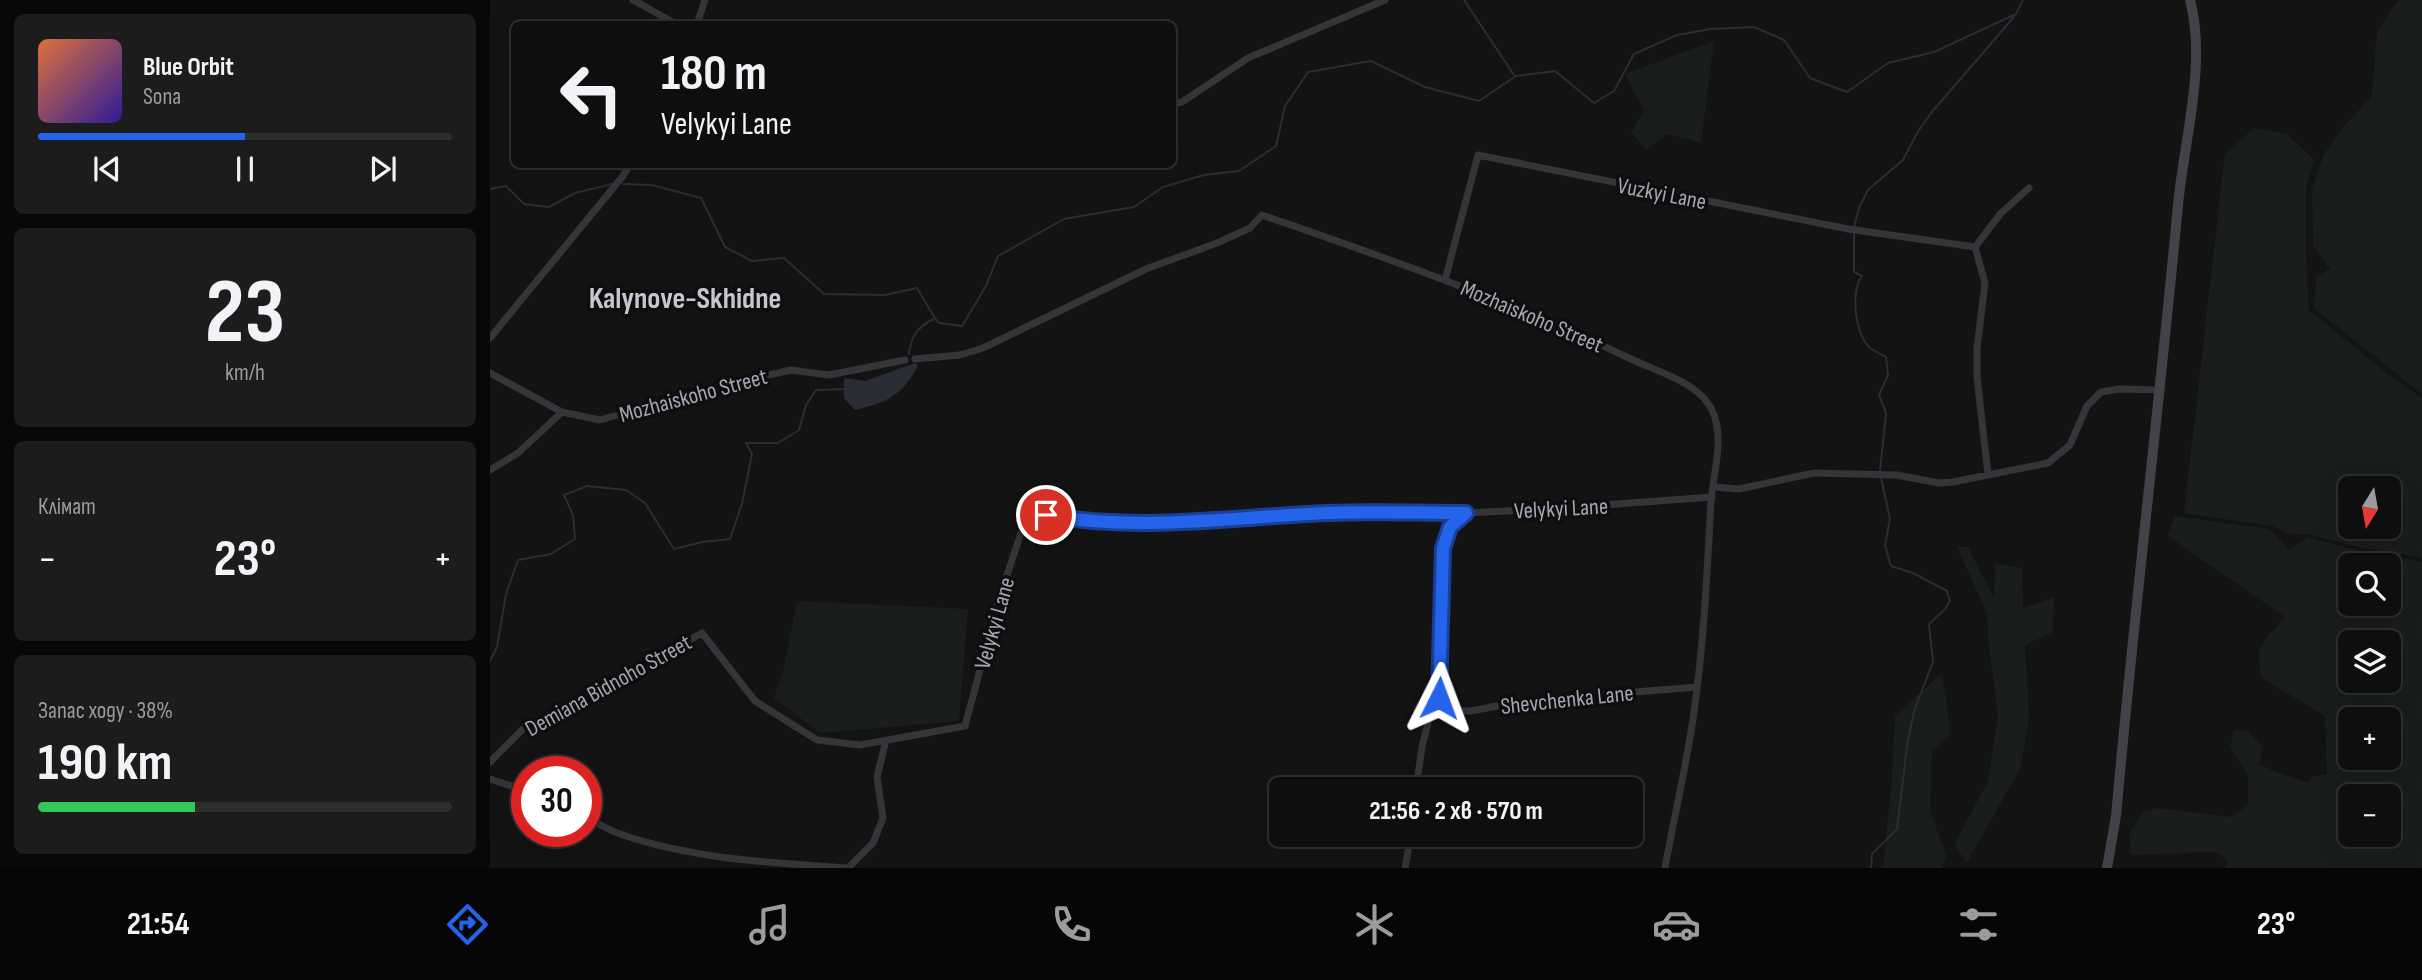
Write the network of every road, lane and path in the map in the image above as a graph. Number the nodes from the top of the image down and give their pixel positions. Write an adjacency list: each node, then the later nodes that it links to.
1 (633, 0): 5 (street)
2 (705, 0): 6 (street)
3 (1385, 0): 7 (street)
4 (2190, 0): 16 (main road)
5 (671, 21)
6 (698, 21)
7 (1176, 103)
8 (628, 168): 12 (street)
9 (2029, 188): 10 (street)
10 (1975, 247): 11 (street, Vuzkyi Lane); 19 (street)
11 (1445, 280): 13 (street, Mozhaiskoho Street); 20 (street, Mozhaiskoho Street)
12 (490, 338)
13 (915, 359)
14 (905, 360): 17 (street, Mozhaiskoho Street)
15 (490, 373): 17 (street, Mozhaiskoho Street)
16 (2161, 390): 19 (street); 35 (main road)
17 (562, 412): 18 (street)
18 (490, 470)
19 (1987, 474): 20 (street)
20 (1714, 487): 21 (street, Mozhaiskoho Street)
21 (1712, 497): 22 (street, Velykyi Lane); 23 (street, Mozhaiskoho Street)
22 (1466, 513): 24 (street); 25 (street, Velykyi Lane)
23 (1697, 687): 24 (street, Shevchenka Lane); 34 (street, Mozhaiskoho Street)
24 (1437, 710): 28 (street)
25 (886, 740): 26 (street, Velykyi Lane); 31 (street)
26 (860, 745): 27 (street, Demiana Bidnoho Street)
27 (490, 762)
28 (1418, 777)
29 (490, 779): 30 (street)
30 (511, 786)
31 (602, 825)
32 (1409, 847): 33 (street)
33 (1405, 868)
34 (1665, 868)
35 (2107, 868)

